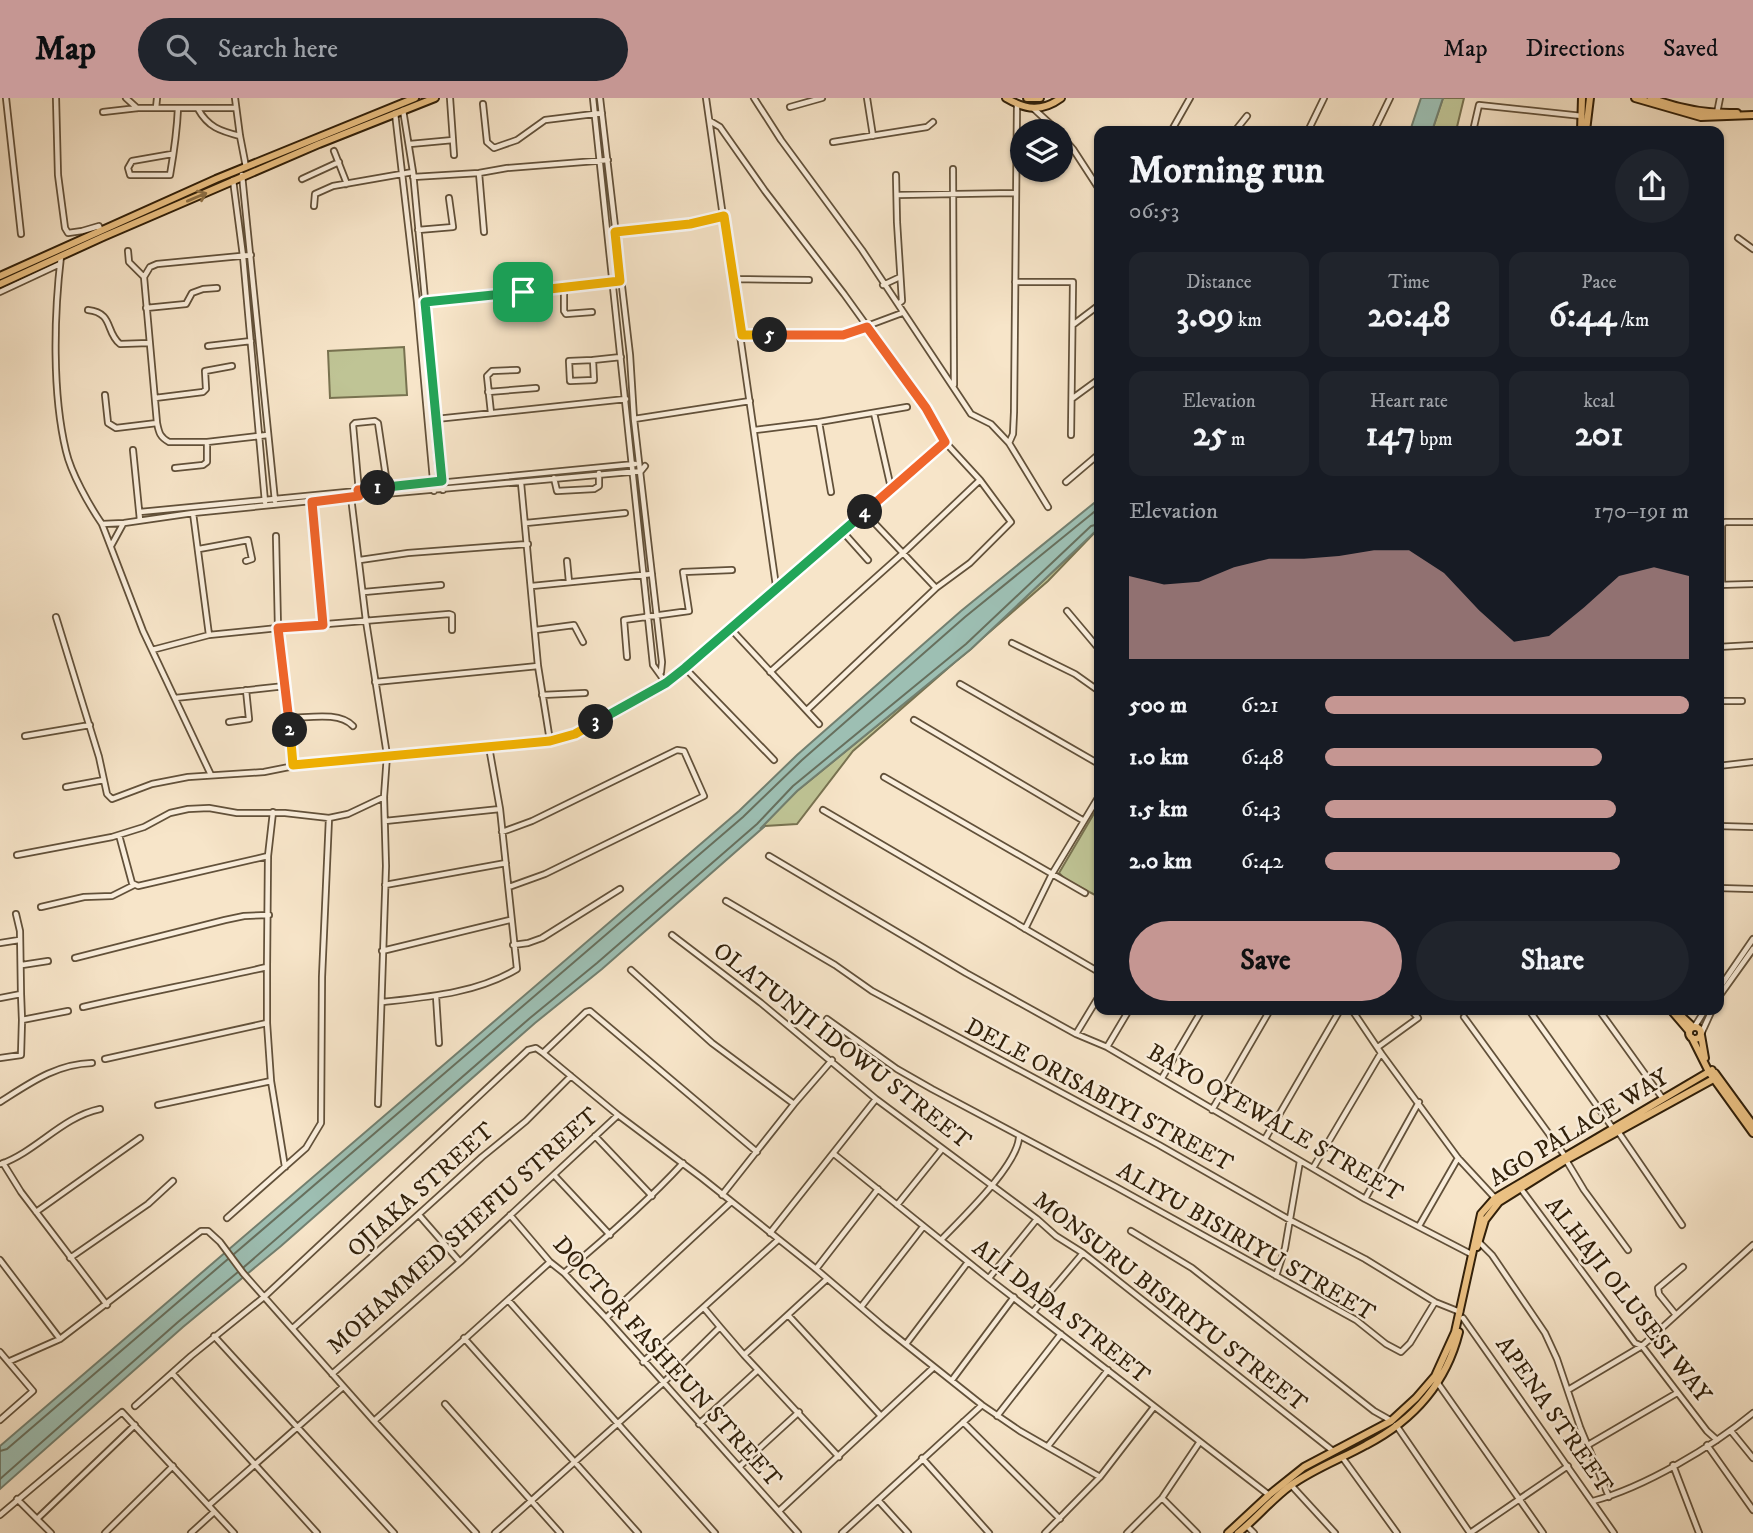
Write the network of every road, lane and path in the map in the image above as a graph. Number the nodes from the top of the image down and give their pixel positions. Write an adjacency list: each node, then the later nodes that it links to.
1 (6, 98): 91 (street)
2 (56, 98): 87 (street)
3 (125, 98): 31 (street)
4 (157, 98): 32 (street)
5 (213, 98): 35 (street)
6 (236, 98): 36 (street)
7 (415, 98): 69 (main road)
8 (435, 98): 38 (main road)
9 (450, 98): 59 (street)
10 (593, 98): 44 (street)
11 (600, 98): 41 (street)
12 (706, 98): 48 (street)
13 (754, 98): 108 (street)
14 (822, 98): 30 (street)
15 (867, 98): 58 (street)
16 (1006, 98): 29 (main road)
17 (1027, 98): 18 (main road)
18 (1040, 98)
19 (1061, 98): 37 (main road)
20 (1190, 98): 50 (street)
21 (1324, 98): 52 (street)
22 (1390, 98): 53 (street)
23 (1582, 98): 46 (main road)
24 (1590, 98): 56 (main road)
25 (1635, 98): 43 (main road)
26 (1651, 98): 42 (main road)
27 (1720, 98): 42 (street)
28 (484, 104): 44 (street)
29 (1017, 105): 37 (main road); 81 (street)
30 (790, 107)
31 (138, 108): 32 (street); 39 (street)
32 (156, 108): 33 (street)
33 (178, 108): 34 (street); 64 (street)
34 (197, 108): 35 (street); 57 (street)
35 (213, 108): 36 (street)
36 (236, 108): 57 (street)
37 (1034, 109): 47 (street)
38 (403, 110): 40 (main road); 61 (street)
39 (103, 111)
40 (395, 113): 73 (street); 76 (main road)
41 (602, 113): 44 (street); 66 (street)
42 (1717, 113): 43 (main road)
43 (1753, 113)
44 (595, 114): 67 (street)
45 (1247, 116): 51 (street)
46 (1582, 116): 54 (street); 55 (main road)
47 (1044, 119)
48 (710, 121): 86 (street); 121 (street)
49 (933, 122): 58 (street)
50 (1174, 126)
51 (1239, 126)
52 (1310, 126)
53 (1376, 126)
54 (1474, 126)
55 (1583, 126)
56 (1585, 126)
57 (240, 136): 69 (street)
58 (873, 136): 60 (street)
59 (453, 140): 61 (street); 65 (street)
60 (833, 142)
61 (410, 144): 74 (street)
62 (1073, 149): 78 (street)
63 (334, 151): 68 (street)
64 (172, 154): 64 (street)
65 (454, 155)
66 (608, 160): 67 (street); 90 (street)
67 (600, 161): 72 (street); 105 (street)
68 (339, 162): 77 (street); 80 (street)
69 (243, 168): 71 (main road); 76 (street)
70 (953, 169): 83 (street)
71 (231, 172): 79 (street); 87 (main road)
72 (479, 173): 74 (street); 89 (street)
73 (403, 174): 74 (street); 80 (street); 112 (street)
74 (413, 175): 88 (street)
75 (896, 175): 82 (street)
76 (242, 179): 79 (main road); 95 (street)
77 (302, 179)
78 (1094, 181)
79 (233, 183): 96 (main road, one-way to 79); 97 (street)
80 (347, 184): 85 (street)
81 (1015, 193): 83 (street); 106 (street)
82 (897, 195): 83 (street); 101 (street)
83 (953, 196): 131 (street)
84 (449, 198): 88 (street)
85 (314, 206)
86 (724, 216): 90 (street); 102 (street)
87 (100, 229): 99 (main road)
88 (418, 230): 113 (street)
89 (484, 232)
90 (615, 232): 104 (street)
91 (21, 234)
92 (1738, 238): 93 (street)
93 (1753, 249)
94 (128, 251): 100 (street)
95 (251, 255): 97 (street); 147 (street)
96 (61, 256): 98 (street); 107 (main road)
97 (243, 256): 100 (street); 123 (street)
98 (60, 264): 111 (street); 186 (street)
99 (0, 276)
100 (144, 277): 115 (street)
101 (900, 277): 108 (street); 114 (street)
102 (733, 279): 103 (street); 122 (street)
103 (809, 280)
104 (620, 281): 105 (street); 143 (street)
105 (613, 282): 110 (street); 126 (street)
106 (1015, 282): 120 (street); 152 (street)
107 (0, 284)
108 (883, 285): 114 (street)
109 (217, 288): 115 (street)
110 (564, 288): 113 (street); 118 (street)
111 (0, 292)
112 (417, 302): 113 (street); 165 (street)
113 (425, 302): 142 (street)
114 (898, 304): 119 (street)
115 (146, 309): 124 (street)
116 (1094, 309): 120 (street)
117 (88, 310): 124 (street)
118 (592, 312)
119 (902, 313): 121 (street); 131 (street)
120 (1073, 325): 136 (street)
121 (867, 327): 122 (street); 151 (street)
122 (742, 335): 138 (street)
123 (251, 341): 125 (street); 149 (street)
124 (149, 343): 135 (street)
125 (208, 346)
126 (621, 358): 127 (street); 137 (street)
127 (593, 360): 127 (street)
128 (232, 366): 135 (street)
129 (517, 370): 133 (street)
130 (1094, 383): 136 (street)
131 (954, 386): 152 (street)
132 (536, 388): 133 (street)
133 (488, 392): 140 (street)
134 (106, 395): 145 (street)
135 (155, 398): 145 (street)
136 (1072, 398): 148 (street)
137 (626, 399): 140 (street); 143 (street)
138 (750, 401): 143 (street); 146 (street)
139 (907, 407): 141 (street)
140 (491, 413): 142 (street)
141 (874, 413): 144 (street); 168 (street)
142 (436, 419): 164 (street)
143 (631, 419): 155 (street); 156 (street)
144 (819, 422): 146 (street); 171 (street)
145 (158, 424): 150 (street)
146 (755, 430): 206 (street)
147 (268, 435): 149 (street); 174 (street)
148 (1071, 435)
149 (260, 436): 150 (street); 176 (street)
150 (207, 442): 157 (street)
151 (945, 442): 163 (street); 168 (street)
152 (1009, 443): 177 (street)
153 (133, 450): 178 (street)
154 (1094, 458): 166 (street)
155 (640, 463): 156 (street); 159 (street)
156 (633, 464): 158 (street); 164 (street)
157 (175, 468)
158 (634, 471): 159 (street); 160 (street); 200 (street)
159 (641, 471): 199 (street)
160 (599, 473): 162 (street); 162 (street)
161 (386, 477): 172 (street)
162 (554, 478): 167 (street)
163 (980, 480): 193 (street); 207 (street)
164 (442, 481): 165 (street); 169 (street)
165 (433, 482): 170 (street); 172 (street)
166 (1066, 482)
167 (521, 483): 169 (street); 185 (street)
168 (891, 488): 179 (street)
169 (443, 490): 170 (street)
170 (434, 491): 172 (street)
171 (831, 492)
172 (359, 493): 173 (street); 174 (street)
173 (351, 497): 175 (street); 194 (street)
174 (275, 502): 175 (street); 176 (street)
175 (312, 502): 214 (street)
176 (266, 503): 178 (street); 180 (street)
177 (1048, 507)
178 (140, 512): 182 (street)
179 (864, 512): 188 (street); 193 (street)
180 (193, 513): 182 (street); 192 (street)
181 (625, 513): 185 (street)
182 (140, 520): 184 (street)
183 (1753, 522): 187 (street)
184 (124, 523): 186 (street); 191 (street)
185 (526, 523): 190 (street)
186 (102, 524): 191 (street)
187 (1724, 524)
188 (843, 532): 195 (street); 206 (street)
189 (276, 536): 215 (street)
190 (528, 544): 194 (street); 205 (street)
191 (111, 546): 225 (street)
192 (199, 549): 196 (street); 219 (street)
193 (902, 554): 207 (street); 229 (street)
194 (360, 560): 208 (street)
195 (868, 560)
196 (246, 561)
197 (567, 561): 201 (street)
198 (732, 570): 210 (street)
199 (652, 574): 200 (street); 210 (street)
200 (645, 575): 201 (street); 212 (street)
201 (569, 582): 205 (street)
202 (1753, 584): 204 (street)
203 (441, 585): 208 (street)
204 (1724, 585)
205 (532, 586): 218 (street)
206 (776, 587): 216 (street)
207 (936, 589): 242 (street)
208 (364, 592): 213 (street)
209 (1067, 611): 222 (street)
210 (656, 616): 212 (street); 230 (street)
211 (56, 617): 247 (street)
212 (648, 617): 226 (street); 230 (street)
213 (366, 621): 214 (street); 217 (street); 231 (street)
214 (323, 625): 215 (street)
215 (278, 628): 219 (street); 234 (street)
216 (730, 628): 228 (street); 229 (street)
217 (452, 630)
218 (536, 630): 220 (street); 227 (street)
219 (209, 635): 225 (street)
220 (583, 642)
221 (1012, 643): 235 (street)
222 (1094, 643)
223 (1753, 645): 224 (street)
224 (1724, 647)
225 (152, 650): 239 (street)
226 (627, 656)
227 (538, 666): 231 (street); 238 (street)
228 (685, 668): 232 (street); 253 (street)
229 (771, 672): 242 (street)
230 (661, 673): 232 (street)
231 (375, 682): 252 (street)
232 (666, 683): 250 (street)
233 (960, 684): 254 (street)
234 (285, 685): 236 (street); 243 (street)
235 (1094, 687)
236 (246, 690): 239 (street); 245 (street)
237 (585, 694): 238 (street)
238 (542, 695): 250 (street)
239 (175, 698): 258 (street)
240 (1724, 701): 241 (street)
241 (1742, 701)
242 (807, 710): 246 (street)
243 (289, 719): 248 (street); 256 (street)
244 (914, 720): 269 (street)
245 (229, 722)
246 (819, 724)
247 (90, 725): 249 (street); 260 (street)
248 (353, 726)
249 (25, 736)
250 (550, 741): 251 (street)
251 (489, 747): 252 (street); 264 (street)
252 (387, 755): 256 (street); 262 (street)
253 (774, 760)
254 (1094, 761)
255 (1753, 762): 257 (street)
256 (293, 765): 258 (street)
257 (1724, 765)
258 (211, 775): 260 (street)
259 (884, 777): 278 (street)
260 (104, 780): 261 (street)
261 (66, 787)
262 (384, 797): 267 (street); 268 (street)
263 (1094, 804): 269 (street)
264 (500, 809): 268 (street); 272 (street)
265 (823, 810): 291 (street)
266 (273, 812): 267 (street); 273 (street); 275 (street)
267 (329, 818): 371 (street)
268 (385, 821): 280 (street)
269 (1084, 821): 278 (street)
270 (1724, 826): 271 (street)
271 (1753, 827)
272 (502, 832): 277 (street); 281 (street)
273 (119, 835): 274 (street); 279 (street)
274 (17, 855)
275 (268, 856): 279 (street); 289 (street)
276 (769, 856): 331 (street, BAYO OYEWALE STREET)
277 (506, 863): 280 (street); 281 (street)
278 (1052, 874): 285 (street); 291 (street)
279 (134, 885): 287 (street)
280 (385, 885): 298 (street)
281 (509, 887): 290 (street)
282 (1724, 888): 284 (street)
283 (620, 889): 296 (street)
284 (1753, 889)
285 (1085, 893)
286 (726, 901): 389 (street, DELE ORISABIYI STREET)
287 (41, 907)
288 (16, 914): 294 (street)
289 (269, 915): 299 (street); 302 (street)
290 (511, 920): 296 (street); 298 (street)
291 (1025, 929): 303 (street)
292 (672, 935): 340 (street, OLATUNJI IDOWU STREET)
293 (1753, 939): 305 (street)
294 (19, 940): 295 (street); 301 (street)
295 (0, 943)
296 (513, 945): 308 (street)
297 (1753, 950): 306 (street)
298 (382, 951): 310 (street)
299 (75, 958)
300 (48, 961): 301 (street)
301 (22, 965): 307 (street)
302 (267, 967): 312 (street); 329 (street)
303 (1094, 969)
304 (631, 970): 351 (street)
305 (1724, 982)
306 (1724, 984)
307 (21, 994): 309 (street); 328 (street)
308 (436, 996): 310 (street); 333 (street)
309 (0, 998)
310 (382, 1002): 350 (street)
311 (1094, 1004): 331 (street)
312 (83, 1007)
313 (68, 1011): 328 (street)
314 (1126, 1015): 334 (street)
315 (1199, 1015): 344 (street)
316 (1267, 1015): 354 (street)
317 (1337, 1015): 362 (street)
318 (1356, 1015): 335 (street)
319 (1415, 1015): 335 (street)
320 (1533, 1015): 357 (street)
321 (1602, 1015): 347 (street)
322 (1676, 1015): 330 (main road)
323 (1678, 1015): 330 (main road)
324 (1702, 1015): 330 (street)
325 (1710, 1015): 332 (street)
326 (1464, 1017): 367 (street)
327 (827, 1019): 360 (street, ALIYU BISIRIYU STREET)
328 (22, 1020): 338 (street)
329 (267, 1023): 339 (street); 345 (street)
330 (1692, 1031): 332 (main road); 332 (main road); 342 (main road)
331 (1076, 1034): 334 (street, BAYO OYEWALE STREET)
332 (1701, 1034): 342 (main road)
333 (439, 1043)
334 (1107, 1047): 344 (street, BAYO OYEWALE STREET)
335 (1378, 1047): 337 (street)
336 (543, 1053): 343 (street); 364 (street); 414 (street)
337 (1381, 1054): 349 (street); 372 (street)
338 (0, 1058)
339 (105, 1059)
340 (832, 1060): 346 (street, OLATUNJI IDOWU STREET); 351 (street)
341 (92, 1063): 348 (street)
342 (1713, 1074): 347 (main road, AGO PALACE WAY); 356 (main road); 357 (main road, AGO PALACE WAY); 358 (main road)
343 (571, 1076): 355 (street); 385 (street, OJIAKA STREET)
344 (1162, 1078): 354 (street, BAYO OYEWALE STREET)
345 (271, 1081): 352 (street); 371 (street)
346 (876, 1098): 363 (street, OLATUNJI IDOWU STREET); 365 (street)
347 (1664, 1100): 357 (main road, AGO PALACE WAY)
348 (0, 1102)
349 (1419, 1102): 366 (street); 381 (street)
350 (378, 1104)
351 (794, 1104): 364 (street)
352 (158, 1105)
353 (100, 1109): 370 (street)
354 (1212, 1110): 362 (street, BAYO OYEWALE STREET)
355 (618, 1115): 359 (street, MOHAMMED SHEFIU STREET); 369 (street)
356 (1753, 1125)
357 (1615, 1128): 367 (main road, AGO PALACE WAY); 390 (street)
358 (1753, 1133)
359 (595, 1136): 373 (street, MOHAMMED SHEFIU STREET); 379 (street)
360 (1018, 1137): 375 (street); 411 (street, ALIYU BISIRIYU STREET)
361 (140, 1138): 384 (street)
362 (1265, 1139): 368 (street, BAYO OYEWALE STREET)
363 (942, 1149): 375 (street, OLATUNJI IDOWU STREET); 383 (street)
364 (757, 1152): 378 (street)
365 (834, 1154): 376 (street, ALI DADA STREET); 394 (street)
366 (1458, 1158): 380 (street); 391 (street)
367 (1566, 1158): 377 (main road, AGO PALACE WAY); 380 (main road, AGO PALACE WAY); 400 (street)
368 (1300, 1161): 372 (street, BAYO OYEWALE STREET); 389 (street)
369 (683, 1163): 378 (street); 379 (street)
370 (1, 1164): 384 (street)
371 (285, 1167): 387 (street)
372 (1313, 1168): 381 (street, BAYO OYEWALE STREET)
373 (554, 1175): 386 (street, MOHAMMED SHEFIU STREET); 395 (street)
374 (173, 1181): 403 (street)
375 (991, 1185): 388 (street, MONSURU BISIRIYU STREET); 397 (street)
376 (878, 1189): 383 (street, ALI DADA STREET); 409 (street)
377 (1521, 1189): 398 (main road, AGO PALACE WAY); 433 (street, ALHAJI OLUSESI WAY)
378 (722, 1195): 382 (street)
379 (652, 1196): 395 (street)
380 (1495, 1198): 402 (main road, AGO PALACE WAY)
381 (1364, 1199): 391 (street, BAYO OYEWALE STREET)
382 (731, 1202): 394 (street); 425 (street)
383 (897, 1205): 392 (street, ALI DADA STREET)
384 (36, 1212): 403 (street)
385 (419, 1215): 405 (street); 427 (street, OJIAKA STREET)
386 (510, 1215): 405 (street, MOHAMMED SHEFIU STREET); 406 (street, DOCTOR FASHEUN STREET)
387 (227, 1218)
388 (1037, 1219): 401 (street, MONSURU BISIRIYU STREET); 412 (street)
389 (1290, 1220): 411 (street); 417 (street, DELE ORISABIYI STREET)
390 (1682, 1225)
391 (1419, 1226): 402 (street, BAYO OYEWALE STREET)
392 (923, 1227): 397 (street, ALI DADA STREET); 419 (street)
393 (1131, 1231): 461 (street)
394 (769, 1233): 396 (street)
395 (610, 1235): 410 (street)
396 (778, 1240): 409 (street); 420 (street)
397 (941, 1240): 407 (street, ALI DADA STREET)
398 (1478, 1242): 423 (main road, AGO PALACE WAY); 447 (street)
399 (1753, 1245): 424 (street)
400 (1628, 1250)
401 (1083, 1253): 421 (street); 472 (street, MONSURU BISIRIYU STREET)
402 (1471, 1254): 423 (main road, AGO PALACE WAY)
403 (71, 1258): 418 (street)
404 (0, 1260): 431 (street)
405 (460, 1262): 442 (street, MOHAMMED SHEFIU STREET)
406 (550, 1262): 410 (street, DOCTOR FASHEUN STREET); 416 (street)
407 (968, 1262): 412 (street, ALI DADA STREET); 432 (street)
408 (1682, 1267): 424 (street)
409 (816, 1269): 413 (street)
410 (564, 1272): 425 (street, DOCTOR FASHEUN STREET)
411 (1276, 1276): 417 (street, ALIYU BISIRIYU STREET)
412 (988, 1278): 415 (street, ALI DADA STREET)
413 (827, 1279): 419 (street); 422 (street)
414 (264, 1297): 418 (street); 427 (street); 429 (street)
415 (1014, 1297): 421 (street, ALI DADA STREET); 443 (street)
416 (508, 1300): 430 (street); 460 (street)
417 (1435, 1301): 423 (street, DELE ORISABIYI STREET)
418 (107, 1305): 431 (street)
419 (861, 1307): 432 (street)
420 (704, 1308): 426 (street); 437 (street)
421 (1033, 1312): 428 (street, ALI DADA STREET)
422 (788, 1315): 435 (street); 455 (street)
423 (1462, 1315): 445 (main road, AGO PALACE WAY); 461 (main road, AGO PALACE WAY); 483 (street, APENA STREET)
424 (1675, 1315): 433 (street)
425 (606, 1318): 437 (street, DOCTOR FASHEUN STREET)
426 (720, 1326): 435 (street); 444 (street)
427 (293, 1328): 442 (street)
428 (1062, 1334): 440 (street, ALI DADA STREET); 456 (street)
429 (214, 1336): 441 (street); 464 (street)
430 (464, 1338): 458 (street); 478 (street)
431 (60, 1339): 436 (street)
432 (906, 1344): 438 (street)
433 (1642, 1346): 447 (street); 448 (street, ALHAJI OLUSESI WAY)
434 (0, 1352): 436 (street)
435 (744, 1355): 439 (street)
436 (10, 1361): 457 (street)
437 (643, 1362): 444 (street, DOCTOR FASHEUN STREET)
438 (934, 1367): 443 (street); 455 (street)
439 (758, 1370): 453 (street); 462 (street)
440 (1108, 1370): 452 (street, ALI DADA STREET); 471 (street)
441 (172, 1373): 451 (street); 480 (street)
442 (332, 1374): 446 (street)
443 (952, 1380): 450 (street)
444 (663, 1382): 460 (street); 462 (street, DOCTOR FASHEUN STREET)
445 (1437, 1382): 461 (main road, AGO PALACE WAY); 495 (street)
446 (343, 1387): 458 (street); 464 (street)
447 (1568, 1390): 468 (street)
448 (1677, 1393): 465 (street, ALHAJI OLUSESI WAY); 468 (street)
449 (445, 1404): 493 (street)
450 (982, 1405): 456 (street); 459 (street)
451 (135, 1406)
452 (1154, 1407): 467 (street, ALI DADA STREET); 487 (street)
453 (799, 1412): 474 (street); 484 (street)
454 (1753, 1413): 466 (street)
455 (881, 1416): 474 (street)
456 (997, 1416): 471 (street)
457 (0, 1420)
458 (374, 1421): 511 (street)
459 (963, 1422): 476 (street); 503 (street)
460 (617, 1423): 478 (street); 515 (street)
461 (1394, 1423): 472 (main road, AGO PALACE WAY); 475 (main road, AGO PALACE WAY); 528 (street)
462 (699, 1424): 484 (street, DOCTOR FASHEUN STREET)
463 (135, 1425): 482 (street); 492 (street); 502 (street)
464 (296, 1426): 480 (street); 510 (street)
465 (1707, 1431): 469 (street, ALHAJI OLUSESI WAY); 470 (street, ALHAJI OLUSESI WAY)
466 (1731, 1431): 470 (street); 477 (street)
467 (1199, 1443): 489 (street, ALI DADA STREET); 491 (street)
468 (1588, 1445): 490 (street)
469 (1707, 1445): 470 (street); 473 (street); 481 (street)
470 (1718, 1445): 473 (street)
471 (1048, 1447): 487 (street)
472 (1334, 1451): 479 (main road, AGO PALACE WAY)
473 (1715, 1456): 498 (street)
474 (839, 1457): 500 (street)
475 (1342, 1457): 486 (main road, AGO PALACE WAY); 527 (street)
476 (922, 1458): 494 (street); 519 (street)
477 (1753, 1458)
478 (575, 1461): 493 (street); 514 (street)
479 (1312, 1463): 485 (main road, AGO PALACE WAY); 486 (main road)
480 (254, 1465): 497 (street); 509 (street)
481 (1673, 1465): 490 (street); 531 (street)
482 (173, 1466): 497 (street); 506 (street)
483 (1568, 1466): 495 (street); 496 (street, APENA STREET)
484 (739, 1467): 500 (street, DOCTOR FASHEUN STREET)
485 (1304, 1467): 486 (main road); 489 (main road, AGO PALACE WAY)
486 (1310, 1474): 488 (main road, AGO PALACE WAY)
487 (1100, 1477): 503 (street)
488 (1291, 1485): 504 (main road, AGO PALACE WAY); 526 (street)
489 (1269, 1495): 523 (main road, AGO PALACE WAY)
490 (1609, 1497): 496 (street)
491 (1162, 1498): 521 (street); 522 (street)
492 (17, 1499): 501 (street); 502 (street)
493 (531, 1500): 512 (street); 513 (street)
494 (878, 1500): 517 (street); 518 (street)
495 (1518, 1500): 528 (street); 529 (street)
496 (1593, 1501): 530 (street, APENA STREET)
497 (209, 1505): 499 (street)
498 (1753, 1510)
499 (214, 1511): 507 (street); 508 (street)
500 (779, 1511): 516 (street, DOCTOR FASHEUN STREET)
501 (0, 1515)
502 (37, 1519): 505 (street)
503 (1060, 1519): 520 (street)
504 (1247, 1525): 524 (main road, AGO PALACE WAY); 525 (street)
505 (51, 1533)
506 (105, 1533)
507 (191, 1533)
508 (233, 1533)
509 (317, 1533)
510 (394, 1533)
511 (477, 1533)
512 (495, 1533)
513 (560, 1533)
514 (638, 1533)
515 (715, 1533)
516 (798, 1533)
517 (842, 1533)
518 (908, 1533)
519 (989, 1533)
520 (1045, 1533)
521 (1127, 1533)
522 (1197, 1533)
523 (1228, 1533)
524 (1238, 1533)
525 (1254, 1533)
526 (1335, 1533)
527 (1397, 1533)
528 (1470, 1533)
529 (1543, 1533)
530 (1614, 1533)
531 (1699, 1533)

